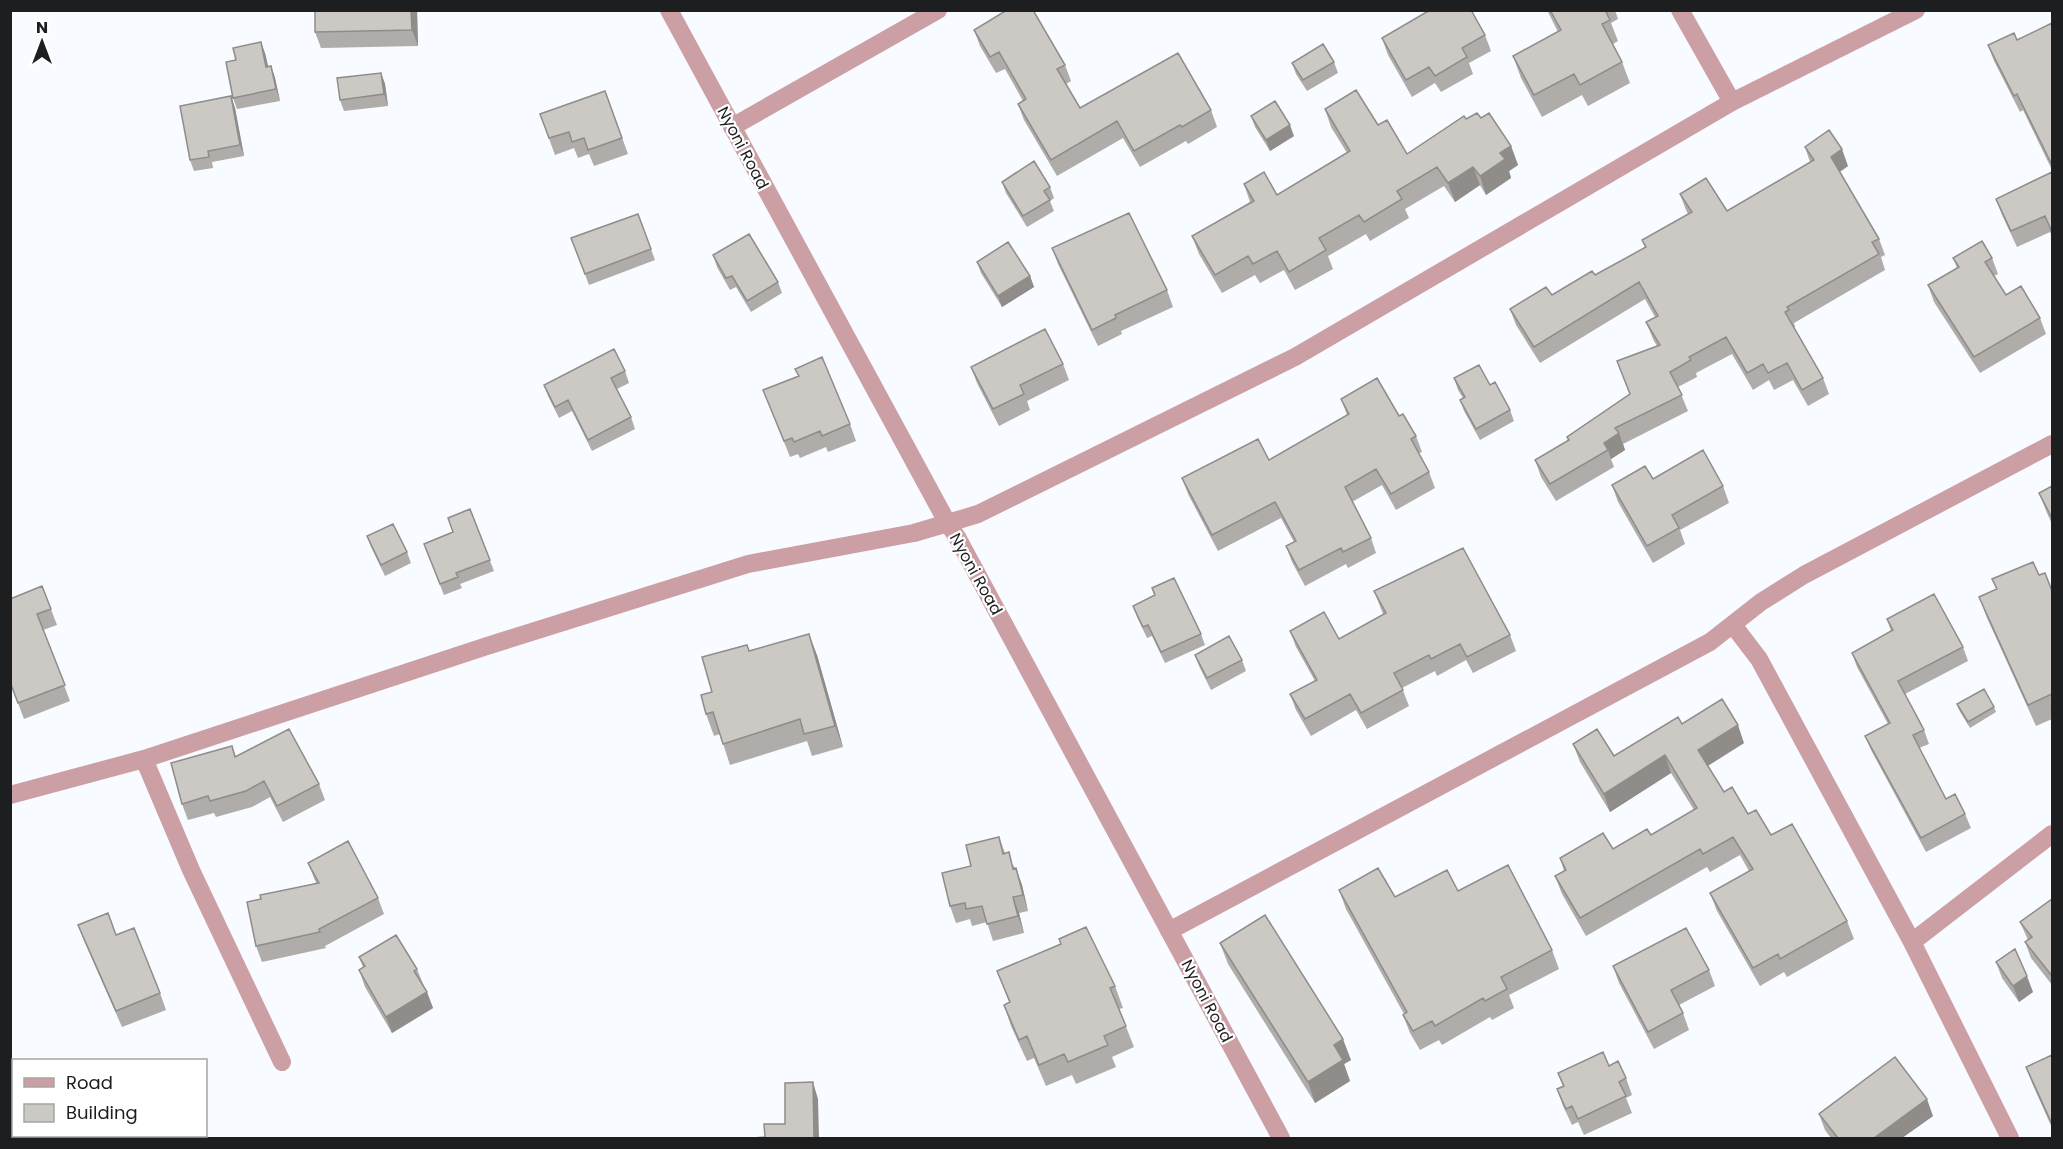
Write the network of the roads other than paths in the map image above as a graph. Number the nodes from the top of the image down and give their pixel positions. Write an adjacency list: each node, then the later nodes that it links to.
1 (669, 10): 6 (street, Nyoni Road)
2 (938, 10): 6 (street)
3 (1680, 10): 5 (street)
4 (1916, 10): 5 (street)
5 (1732, 102): 8 (street)
6 (732, 127): 8 (street, Nyoni Road)
7 (2052, 444): 9 (street)
8 (948, 524): 10 (street); 13 (street, Nyoni Road)
9 (1733, 625): 13 (street); 14 (street)
10 (144, 759): 11 (street); 15 (street)
11 (10, 795)
12 (2052, 834): 14 (street)
13 (1169, 931): 16 (street, Nyoni Road)
14 (1912, 942): 17 (street)
15 (282, 1062)
16 (1281, 1138)
17 (2010, 1138)

